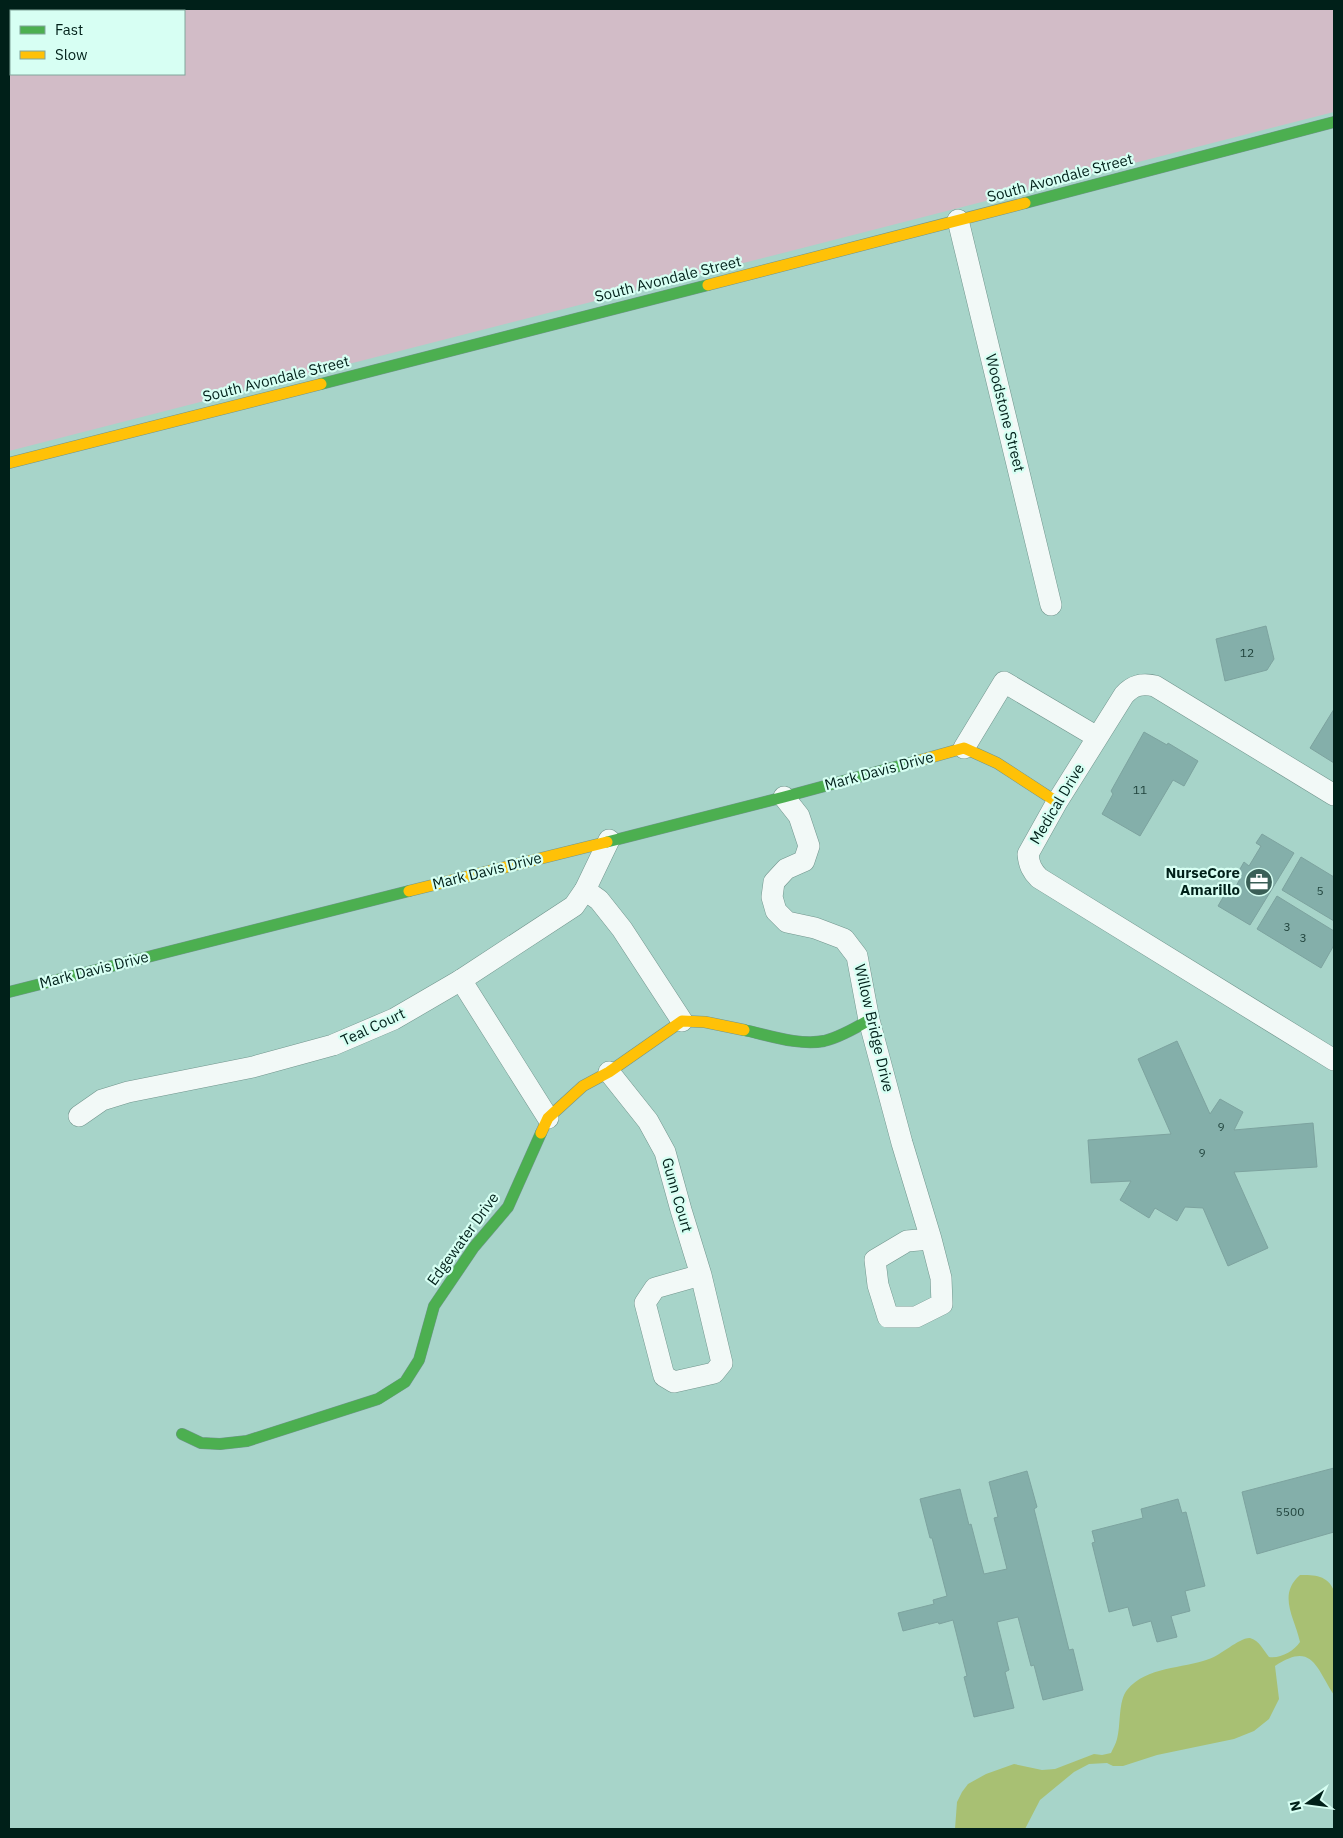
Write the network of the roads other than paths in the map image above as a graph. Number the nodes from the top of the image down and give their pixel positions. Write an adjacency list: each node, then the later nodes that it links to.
1 (1334, 122): 2 (street, South Avondale Street)
2 (958, 220): 3 (street, South Avondale Street); 4 (street, Woodstone Street)
3 (9, 463)
4 (1051, 605)
5 (1097, 738): 6 (street); 7 (street, Medical Drive); 9 (street, Medical Drive)
6 (964, 748): 8 (street, Mark Davis Drive); 9 (street)
7 (1334, 795)
8 (784, 796): 10 (street, Mark Davis Drive); 14 (street, Willow Bridge Drive)
9 (1057, 802): 16 (street, Medical Drive)
10 (609, 840): 11 (street, Teal Court); 13 (street, Mark Davis Drive)
11 (585, 890): 12 (street, Teal Court); 15 (street)
12 (461, 980): 18 (street, Teal Court); 19 (street)
13 (9, 992)
14 (869, 1020): 15 (street); 20 (street, Willow Bridge Drive)
15 (682, 1021): 17 (street, Edgewater Drive)
16 (1334, 1060)
17 (609, 1072): 19 (street, Edgewater Drive); 21 (street, Gunn Court)
18 (79, 1116)
19 (548, 1118): 22 (street, Edgewater Drive)
20 (931, 1239)
21 (701, 1275): 21 (street, Gunn Court)
22 (182, 1434)

